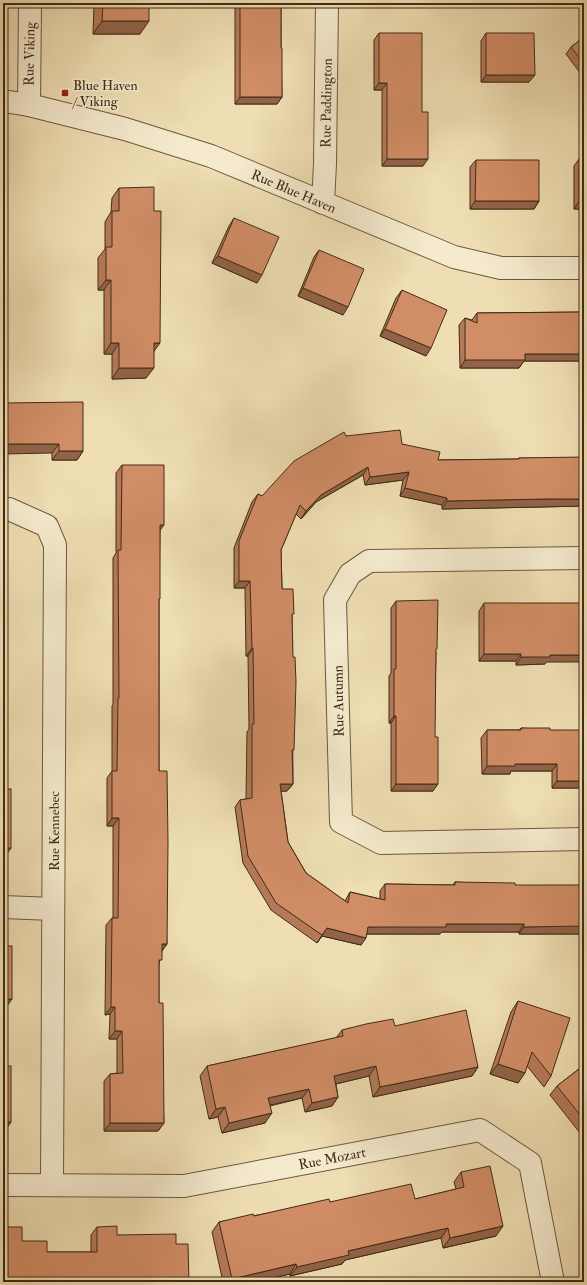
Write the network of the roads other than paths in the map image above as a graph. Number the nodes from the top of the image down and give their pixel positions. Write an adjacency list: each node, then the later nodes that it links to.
1 (30, 3): 4 (street, Rue Viking)
2 (327, 3): 5 (street, Rue Paddington)
3 (3, 102): 4 (street, Rue Blue Haven)
4 (29, 105): 5 (street, Rue Blue Haven)
5 (323, 203): 6 (street, Rue Blue Haven)
6 (584, 268)
7 (3, 509): 11 (street, Rue Kennebec)
8 (584, 558): 9 (street, Rue Autumn)
9 (584, 840)
10 (3, 907): 11 (street)
11 (53, 909): 13 (street, Rue Kennebec)
12 (3, 1185): 13 (street, Rue Mozart)
13 (52, 1185): 14 (street, Rue Mozart)
14 (553, 1282)

